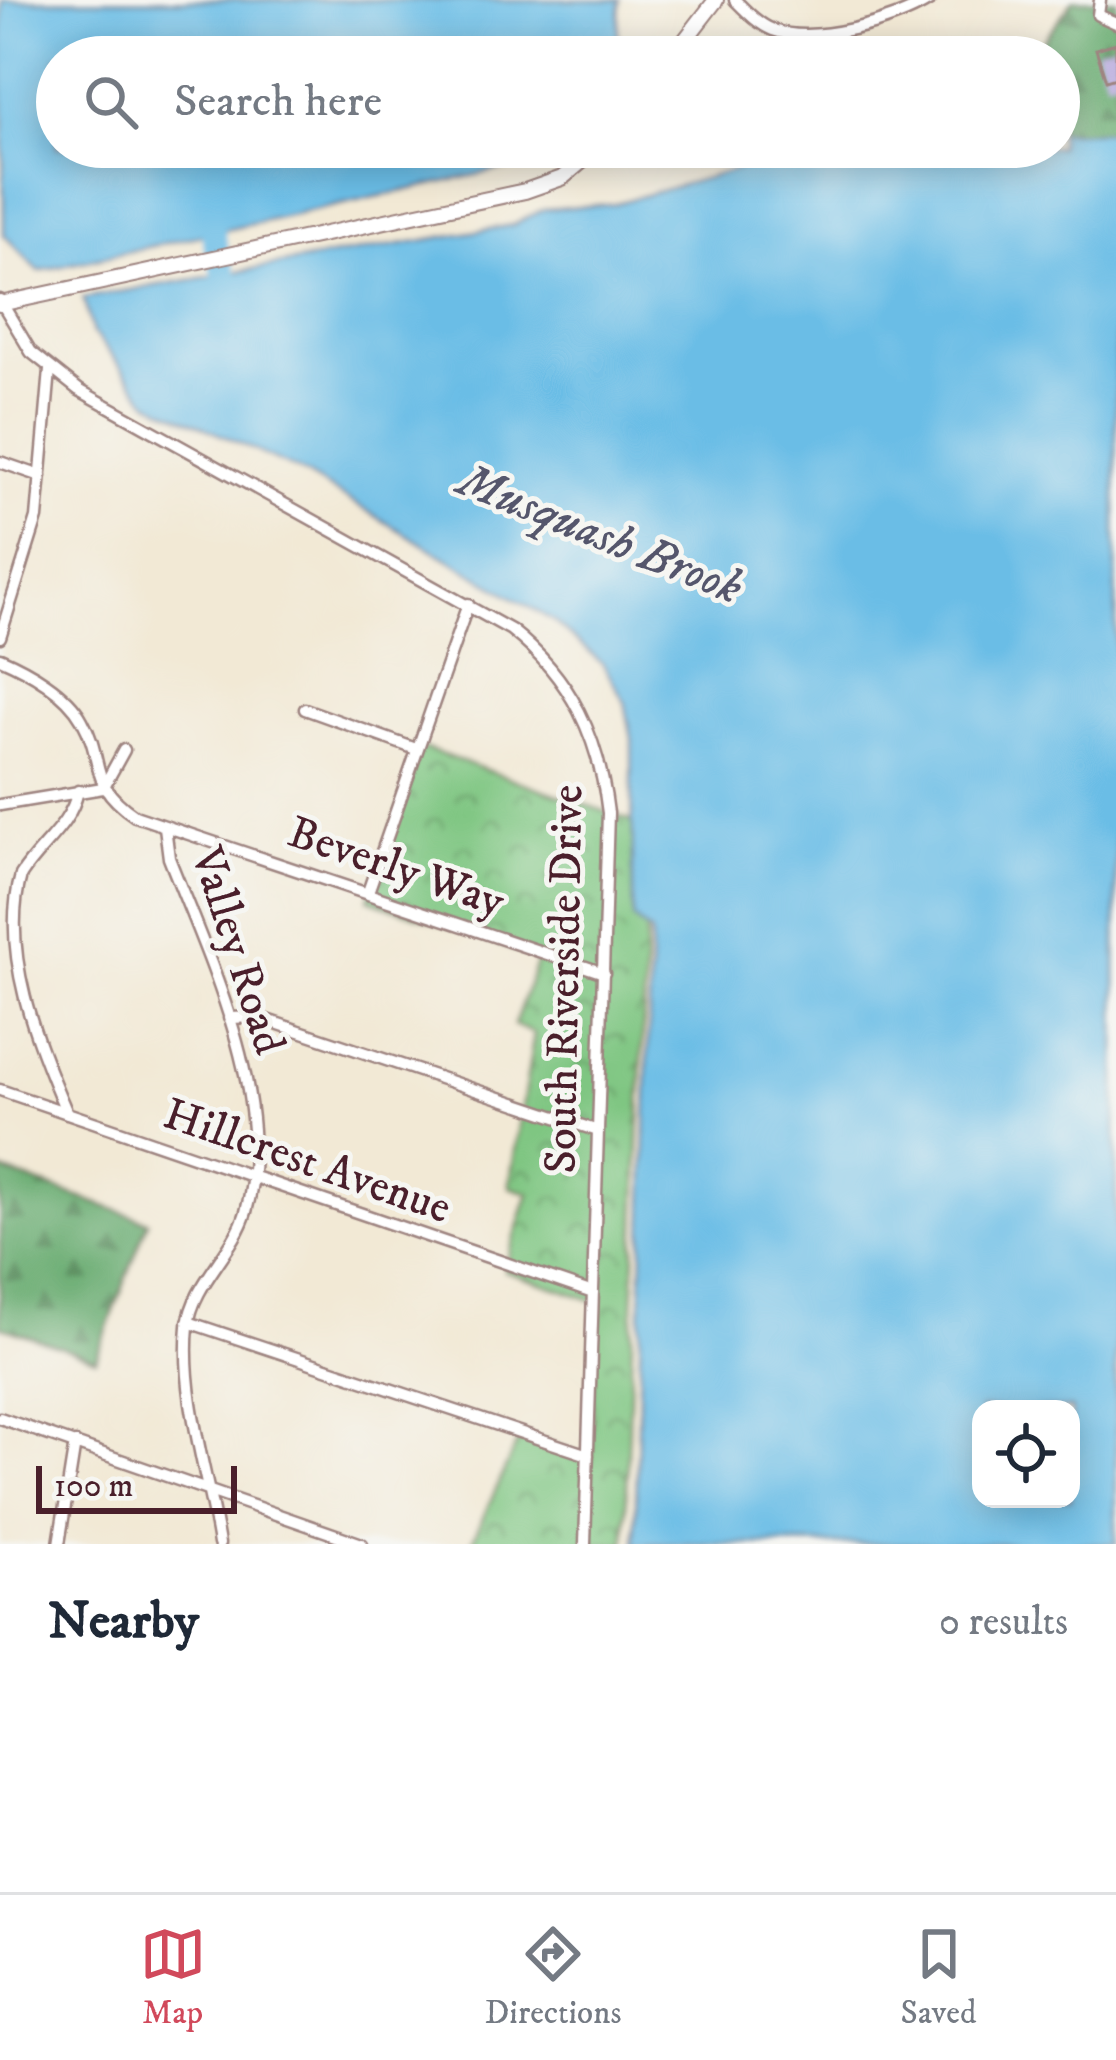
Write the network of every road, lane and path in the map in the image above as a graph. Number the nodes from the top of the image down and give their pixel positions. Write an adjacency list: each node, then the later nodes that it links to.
1 (716, 0): 6 (street)
2 (735, 0): 3 (street)
3 (930, 0)
4 (1100, 0): 5 (street)
5 (1116, 22)
6 (688, 36)
7 (570, 168): 8 (street)
8 (1, 302): 9 (street, South Riverside Drive)
9 (50, 370): 11 (street); 12 (street, South Riverside Drive)
10 (0, 462): 11 (street)
11 (41, 476): 13 (street)
12 (467, 604): 16 (street); 23 (street, South Riverside Drive)
13 (0, 637)
14 (0, 658): 18 (street)
15 (305, 709): 16 (street)
16 (416, 749): 22 (street)
17 (124, 750): 18 (street)
18 (103, 788): 19 (street); 21 (street, Valley Road)
19 (78, 791): 20 (street); 26 (street)
20 (0, 805)
21 (165, 827): 22 (street, Beverly Way); 24 (street, Valley Road)
22 (368, 892): 23 (street, Beverly Way)
23 (604, 973): 27 (street, South Riverside Drive)
24 (229, 1018): 27 (street); 28 (street, Valley Road)
25 (0, 1090): 26 (street, Hillcrest Avenue)
26 (67, 1113): 28 (street, Hillcrest Avenue)
27 (598, 1131): 29 (street, South Riverside Drive)
28 (250, 1177): 29 (street, Hillcrest Avenue); 30 (street, Valley Road)
29 (593, 1293): 33 (street, South Riverside Drive)
30 (188, 1322): 33 (street); 34 (street, Valley Road)
31 (0, 1418): 32 (street)
32 (75, 1443): 34 (street); 35 (street)
33 (588, 1455): 38 (street, South Riverside Drive)
34 (209, 1491): 36 (street, Valley Road); 37 (street)
35 (59, 1544)
36 (219, 1544)
37 (362, 1544)
38 (585, 1544)

